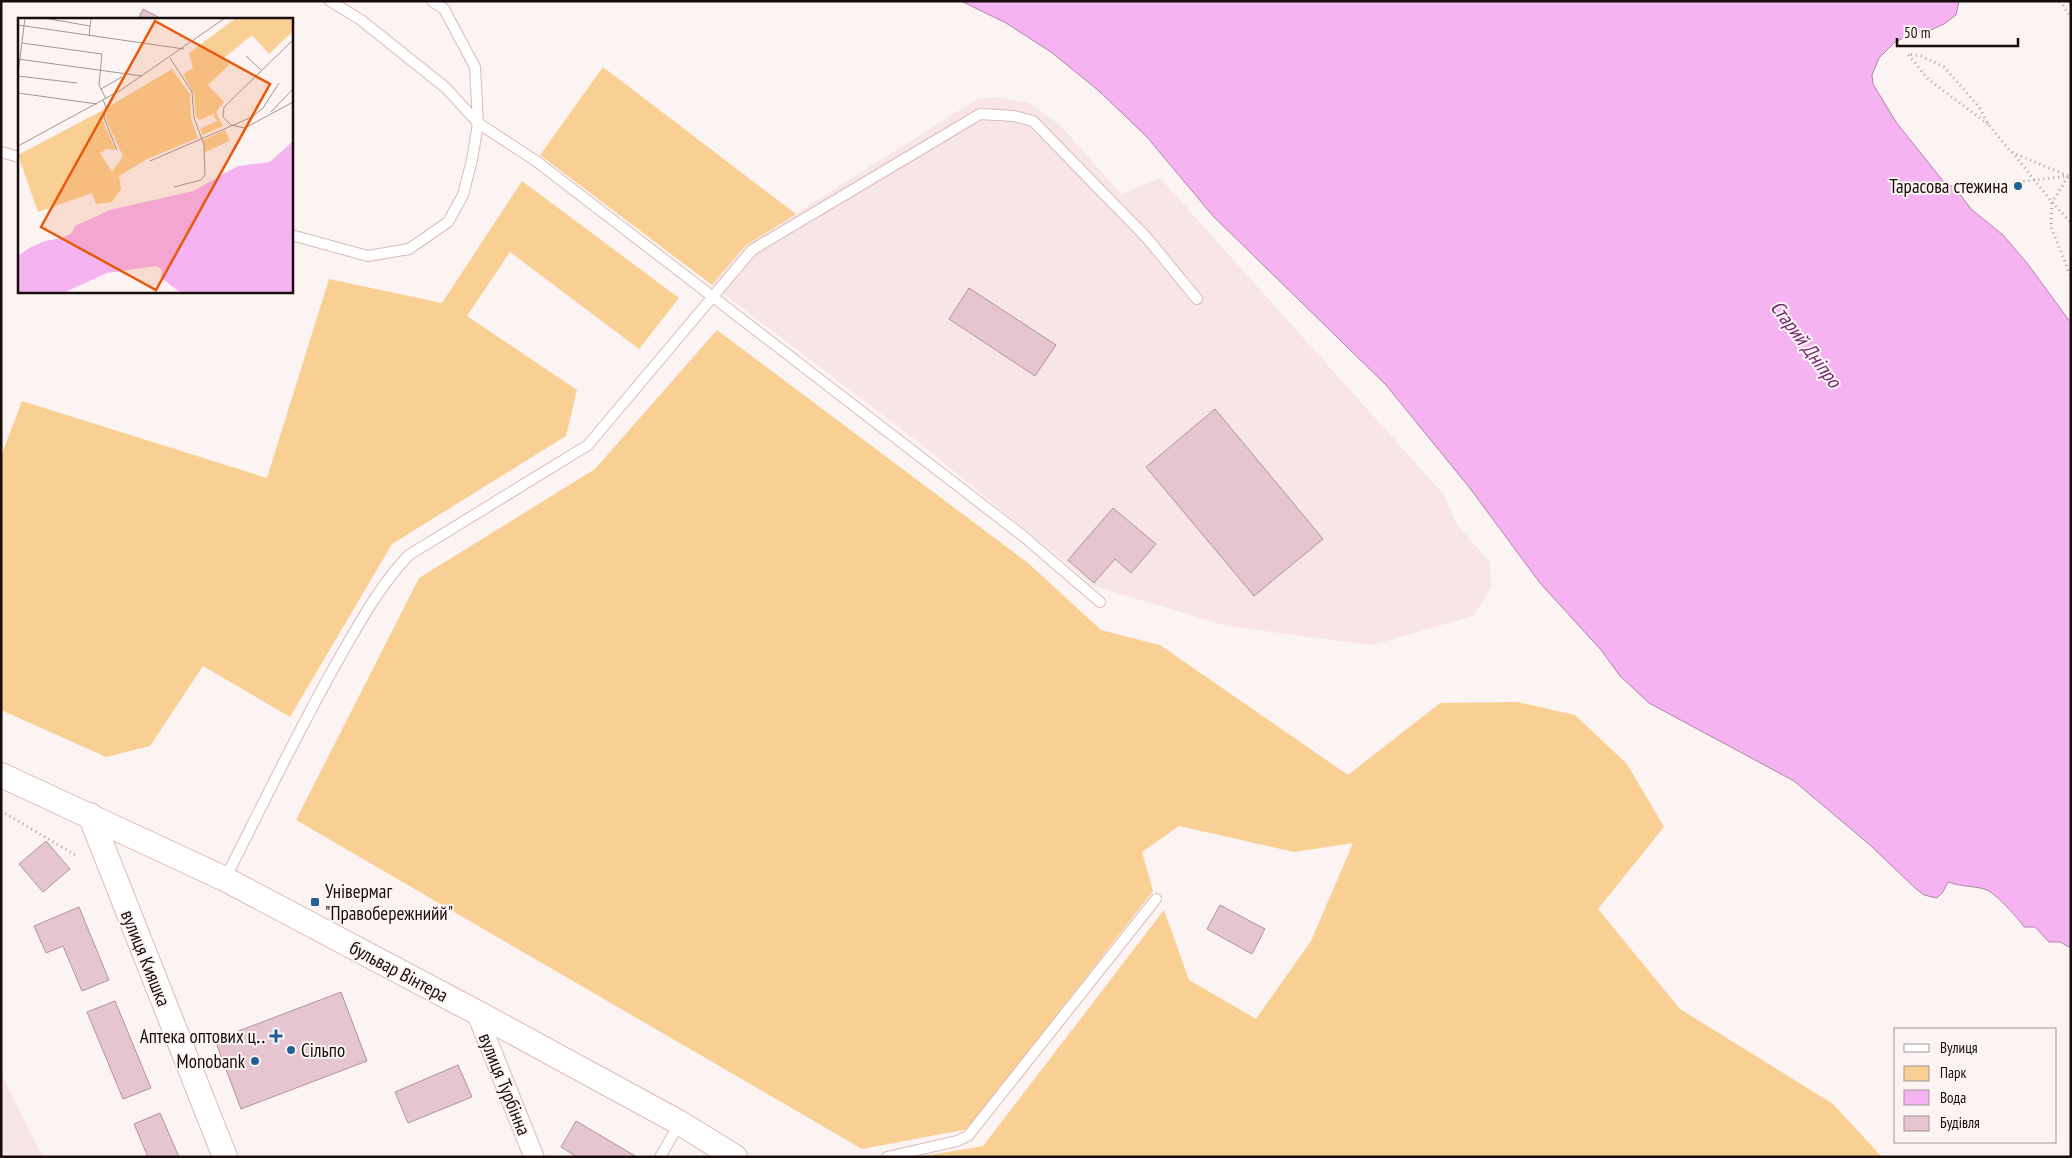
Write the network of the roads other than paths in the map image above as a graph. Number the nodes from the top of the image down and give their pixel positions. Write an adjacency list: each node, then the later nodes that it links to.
1 (330, 1): 3 (lane)
2 (432, 1): 3 (lane)
3 (478, 123): 6 (lane); 7 (lane)
4 (1, 152): 5 (lane)
5 (18, 157)
6 (292, 235)
7 (713, 297): 8 (lane); 9 (lane); 12 (lane)
8 (1197, 299)
9 (1100, 602)
10 (1, 775): 11 (street, бульвар Вінтера)
11 (90, 815): 12 (street, бульвар Вінтера); 16 (street, вулиця Кияшка)
12 (225, 879): 14 (street, бульвар Вінтера)
13 (1156, 899): 20 (lane)
14 (476, 1012): 15 (street, бульвар Вінтера); 17 (street, вулиця Турбінна)
15 (680, 1123): 18 (lane); 19 (street, бульвар Вінтера)
16 (225, 1157)
17 (534, 1157)
18 (660, 1157)
19 (735, 1157)
20 (887, 1157)

